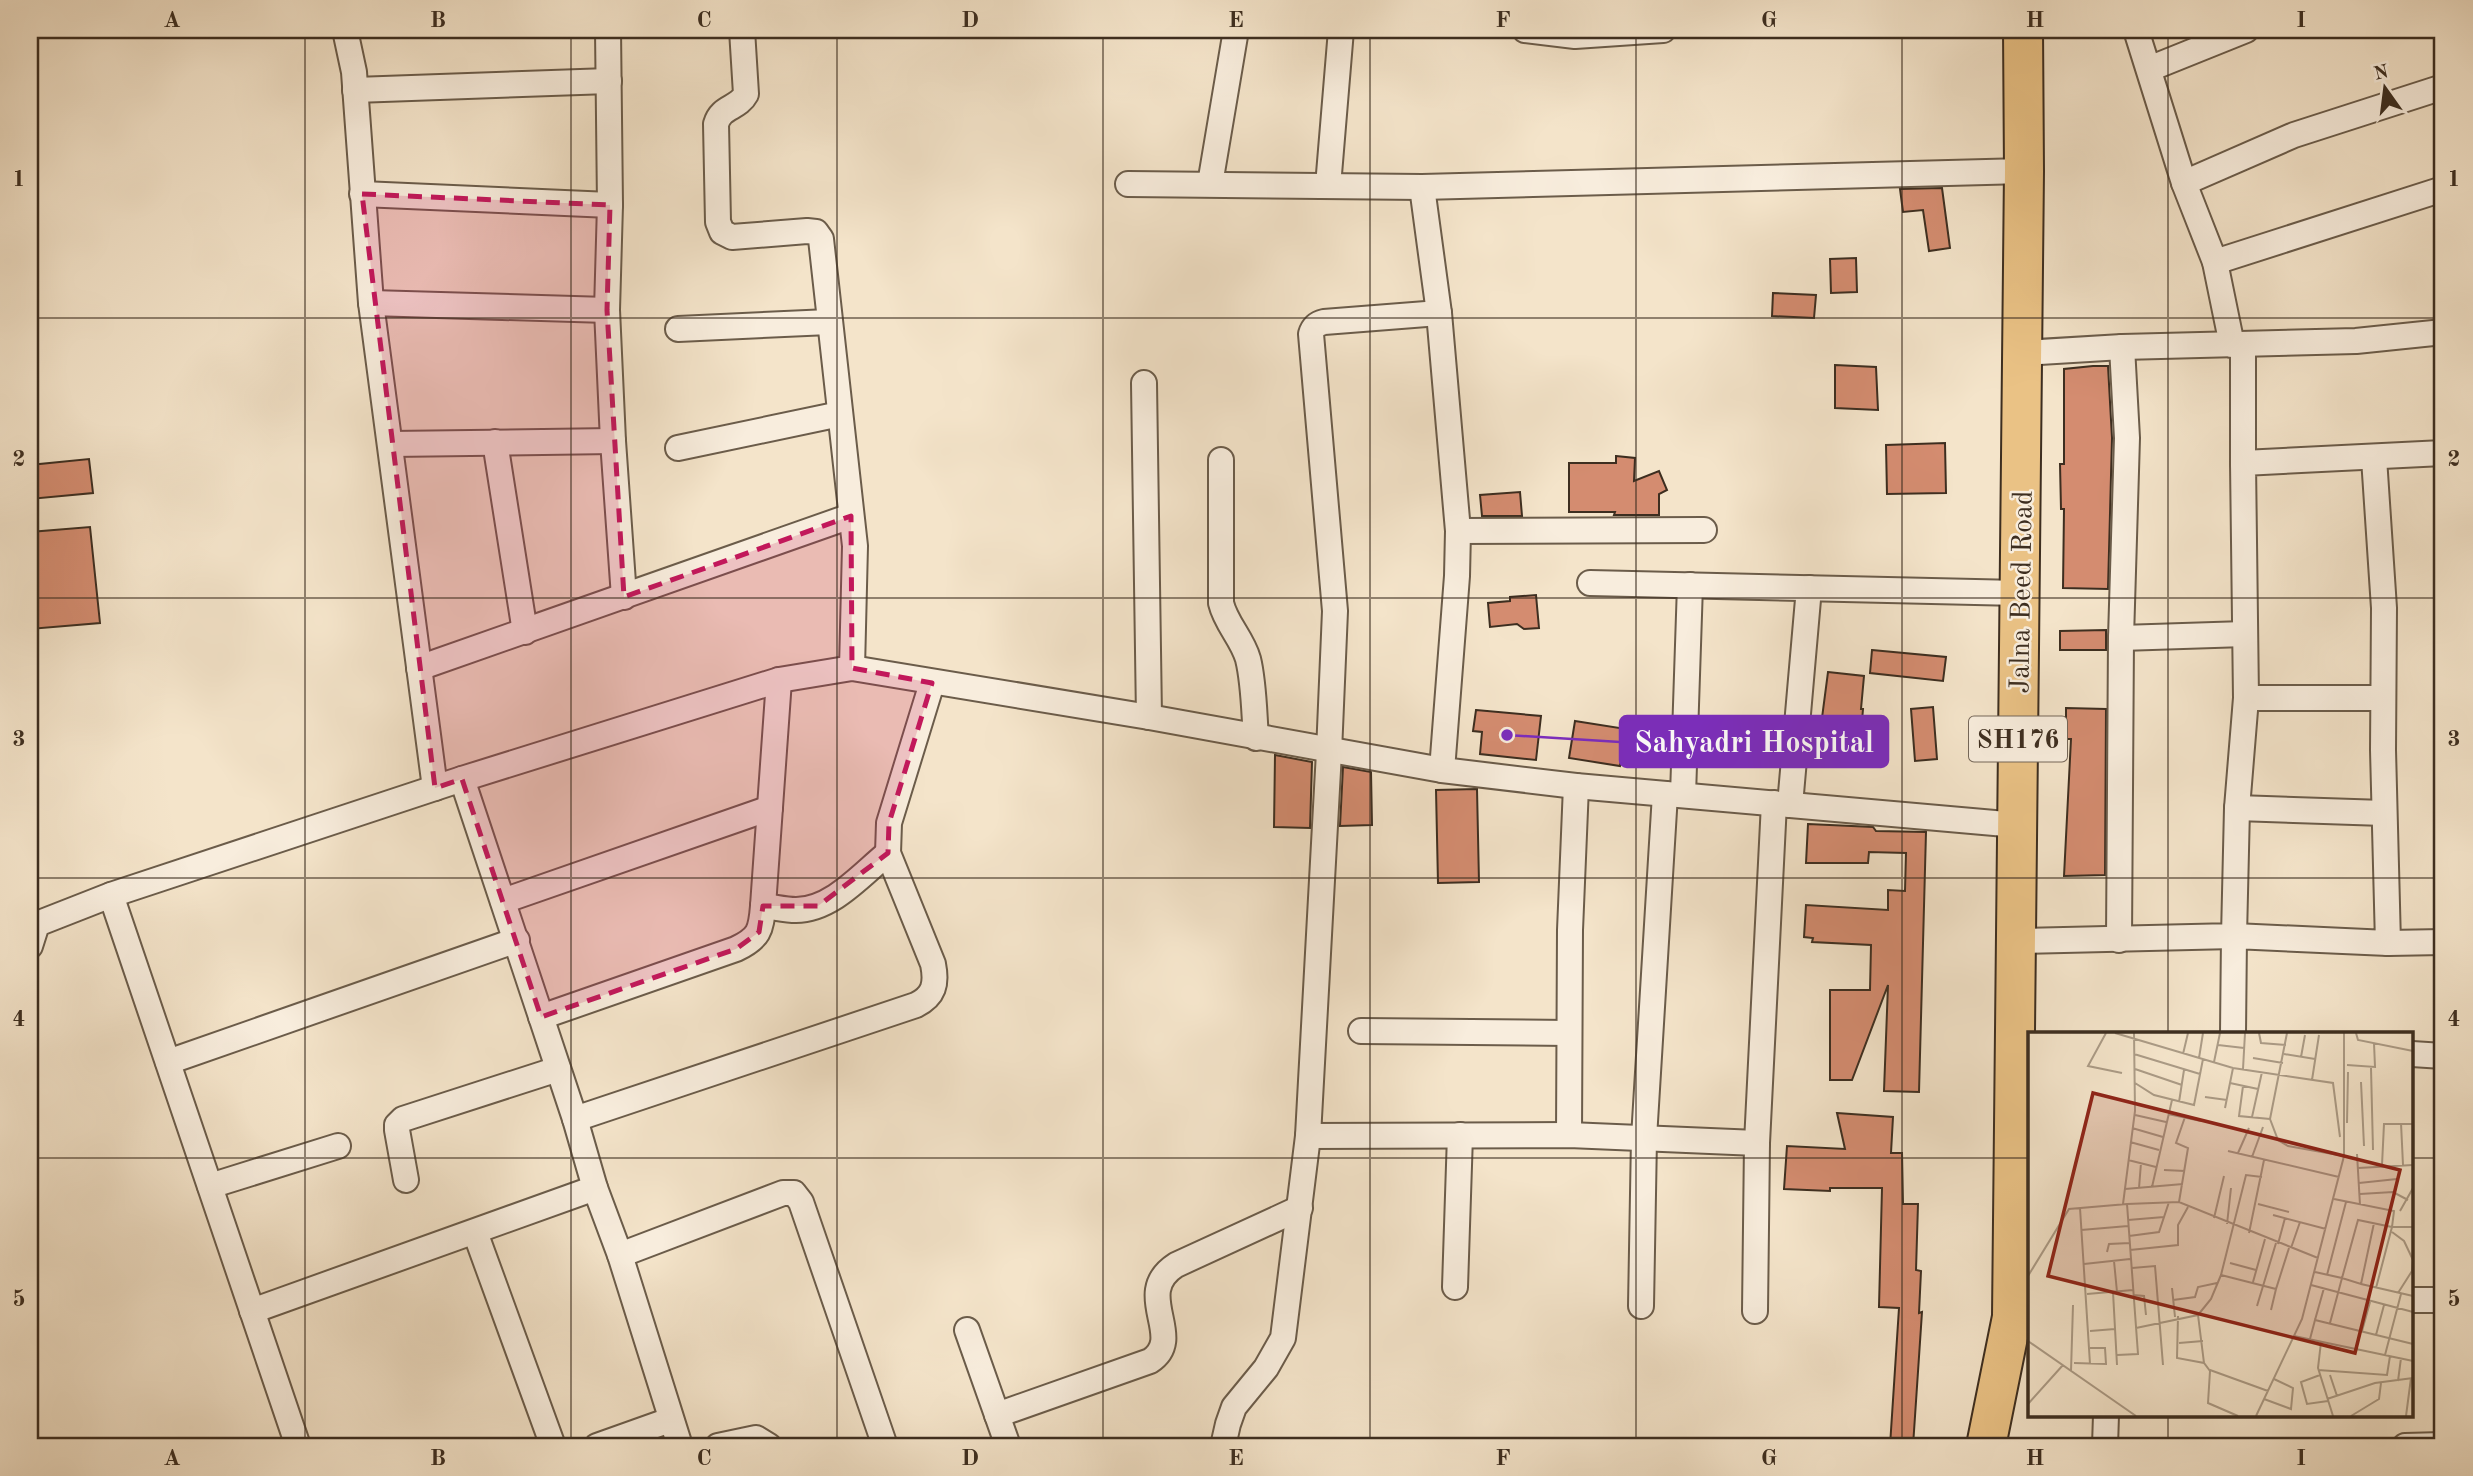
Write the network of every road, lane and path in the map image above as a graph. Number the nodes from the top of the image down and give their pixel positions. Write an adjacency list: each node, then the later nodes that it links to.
1 (345, 30): 14 (street)
2 (608, 30): 12 (street)
3 (742, 30): 28 (street)
4 (1236, 30): 18 (street)
5 (1340, 30): 19 (street)
6 (1525, 30): 7 (street)
7 (1663, 30)
8 (2023, 30): 15 (main road, Jalna Beed Road / SH176)
9 (2136, 30): 11 (street)
10 (2246, 30): 11 (street)
11 (2149, 69): 16 (street)
12 (608, 81): 14 (street); 23 (street)
13 (2443, 87): 16 (street)
14 (355, 90): 22 (street)
15 (2024, 171): 20 (street); 33 (main road, Jalna Beed Road / SH176)
16 (2184, 183): 24 (street)
17 (1128, 184): 18 (street)
18 (1210, 184): 19 (street)
19 (1328, 186): 20 (street)
20 (1422, 187): 27 (street)
21 (2443, 188): 24 (street)
22 (362, 194): 23 (street); 25 (street)
23 (610, 205): 26 (street)
24 (2215, 262): 31 (street)
25 (371, 303): 26 (street); 38 (street)
26 (607, 310): 36 (street)
27 (1439, 313): 46 (street); 63 (street)
28 (829, 322): 29 (street); 35 (street)
29 (678, 329)
30 (2443, 332): 31 (street)
31 (2238, 345): 32 (street); 43 (street)
32 (2122, 347): 33 (street); 54 (street)
33 (2022, 352): 50 (main road, Jalna Beed Road / SH176)
34 (1144, 383): 61 (street)
35 (840, 414): 39 (street); 44 (street)
36 (612, 441): 37 (street); 51 (street)
37 (495, 442): 38 (street); 52 (street)
38 (391, 444): 55 (street)
39 (678, 448)
40 (2443, 453): 41 (street)
41 (2374, 458): 43 (street); 60 (street)
42 (1221, 460): 62 (street)
43 (2243, 463): 53 (street)
44 (851, 516): 51 (street); 56 (street)
45 (1704, 530): 46 (street)
46 (1458, 531): 64 (street)
47 (1590, 583): 48 (street)
48 (1690, 585): 49 (street); 68 (street)
49 (1809, 588): 50 (street); 69 (street)
50 (2019, 593): 73 (main road, Jalna Beed Road / SH176)
51 (624, 597): 52 (street)
52 (526, 632): 55 (street)
53 (2245, 634): 54 (street); 59 (street)
54 (2121, 638): 80 (street)
55 (419, 668): 67 (street)
56 (852, 668): 57 (street); 58 (street)
57 (779, 680): 65 (street); 70 (street)
58 (932, 683): 61 (street); 74 (street)
59 (2246, 698): 60 (street); 71 (street)
60 (2383, 698): 72 (street)
61 (1149, 717): 62 (street)
62 (1256, 738): 63 (street)
63 (1329, 751): 64 (street); 97 (street)
64 (1442, 771): 66 (street)
65 (463, 779): 67 (street); 76 (street)
66 (1576, 786): 68 (street); 88 (street)
67 (435, 788): 75 (street)
68 (1674, 794): 69 (street); 98 (street)
69 (1782, 804): 73 (street); 99 (street)
70 (770, 808): 76 (street); 77 (street)
71 (2237, 808): 72 (street); 78 (street)
72 (2384, 813): 83 (street)
73 (2017, 825): 81 (main road, Jalna Beed Road / SH176)
74 (888, 853): 77 (street); 94 (street)
75 (111, 895): 84 (street); 92 (street)
76 (503, 901): 79 (street)
77 (763, 906): 85 (street)
78 (2234, 936): 80 (street); 83 (street); 87 (street)
79 (517, 940): 85 (street); 92 (street)
80 (2119, 940): 81 (street)
81 (2016, 941): 89 (main road, Jalna Beed Road / SH176)
82 (2443, 942): 83 (street)
83 (2388, 943)
84 (30, 946)
85 (541, 1017): 93 (street)
86 (1361, 1031): 88 (street)
87 (2234, 1032)
88 (1569, 1033): 96 (street)
89 (2023, 1046): 127 (main road, Jalna Beed Road / SH176)
90 (2414, 1054): 91 (street)
91 (2443, 1056)
92 (168, 1062): 102 (street)
93 (558, 1069): 94 (street); 101 (street)
94 (575, 1119): 103 (street)
95 (1460, 1135): 96 (street); 97 (street); 107 (street)
96 (1569, 1135): 98 (street)
97 (1308, 1136): 104 (street)
98 (1644, 1138): 99 (street); 110 (street)
99 (1757, 1143): 112 (street)
100 (338, 1146): 102 (street)
101 (407, 1180)
102 (210, 1185): 111 (street)
103 (595, 1188): 105 (street); 106 (street)
104 (1300, 1208): 114 (street); 126 (street)
105 (475, 1232): 111 (street); 119 (street)
106 (620, 1255): 116 (street); 124 (street)
107 (1455, 1287)
108 (2414, 1300): 109 (street)
109 (2443, 1300)
110 (1641, 1306)
111 (252, 1311): 118 (street)
112 (1755, 1311)
113 (967, 1330): 114 (street)
114 (998, 1415): 125 (street)
115 (2106, 1416): 128 (street)
116 (670, 1420): 120 (street); 121 (street)
117 (2443, 1445): 129 (street)
118 (298, 1446)
119 (552, 1446)
120 (597, 1446)
121 (680, 1446)
122 (718, 1446): 123 (street)
123 (769, 1446)
124 (885, 1446)
125 (1009, 1446)
126 (1223, 1446)
127 (1986, 1446)
128 (2105, 1446)
129 (2405, 1446)

